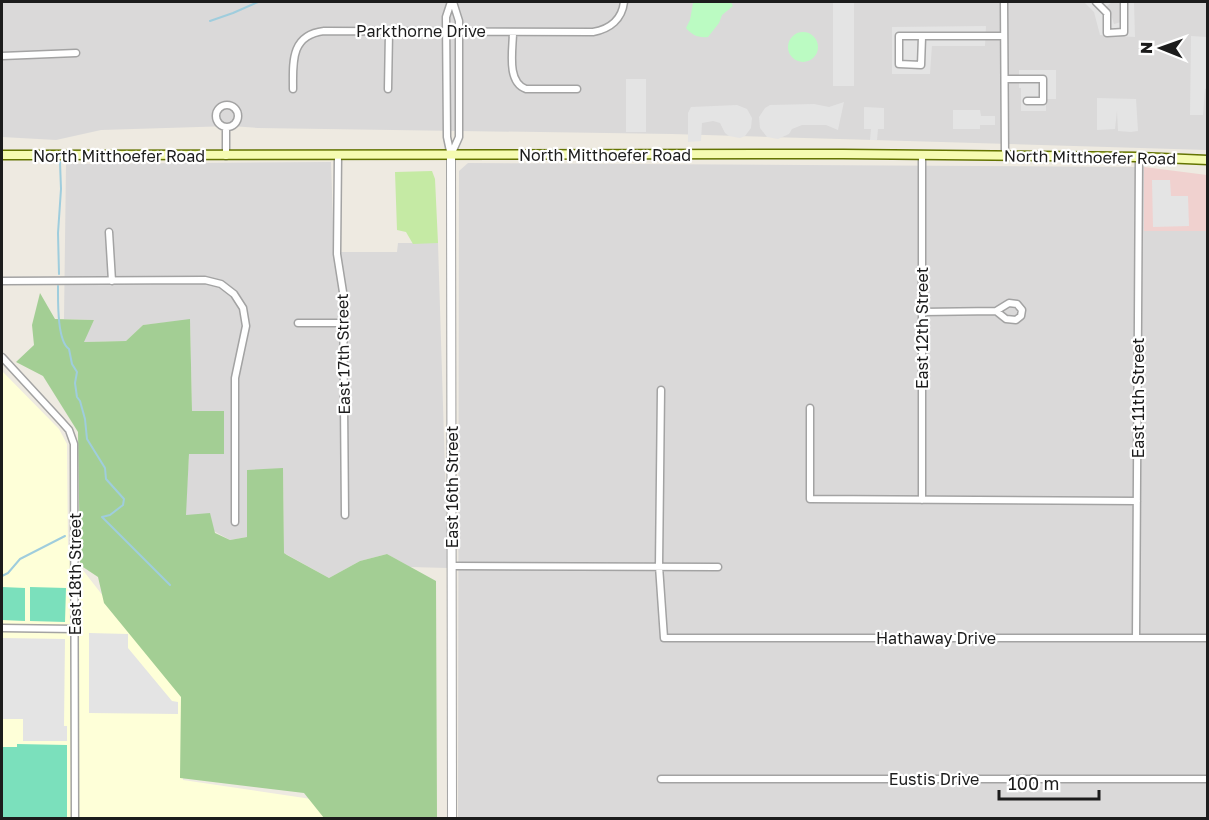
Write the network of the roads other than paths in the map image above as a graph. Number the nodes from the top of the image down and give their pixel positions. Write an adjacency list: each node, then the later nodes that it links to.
1 (452, 2): 7 (street); 8 (street)
2 (624, 2): 9 (street, Parkthorne Drive)
3 (1004, 2): 10 (street)
4 (1096, 2): 5 (street)
5 (1124, 2)
6 (389, 32): 7 (street, Parkthorne Drive); 15 (street, Parkthorne Drive); 16 (street)
7 (446, 32): 8 (street, Parkthorne Drive); 23 (street)
8 (459, 32): 9 (street, Parkthorne Drive); 23 (street)
9 (513, 32): 17 (street)
10 (1004, 36): 11 (street); 14 (street)
11 (922, 37): 11 (street)
12 (76, 53): 13 (street)
13 (2, 56)
14 (1005, 79): 18 (street); 25 (street)
15 (292, 89)
16 (388, 89)
17 (577, 89)
18 (1027, 101)
19 (226, 127): 21 (street)
20 (2, 155): 21 (main road, North Mitthoefer Road)
21 (226, 156): 22 (main road, North Mitthoefer Road)
22 (338, 156): 23 (main road, North Mitthoefer Road); 34 (street, East 17th Street)
23 (451, 156): 24 (main road, North Mitthoefer Road); 42 (street, East 16th Street)
24 (922, 156): 25 (main road, North Mitthoefer Road); 32 (street, East 12th Street)
25 (1005, 156): 26 (main road, North Mitthoefer Road)
26 (1139, 158): 27 (main road, North Mitthoefer Road); 39 (street, East 11th Street)
27 (1208, 160)
28 (109, 231): 29 (street)
29 (112, 280): 30 (street); 41 (street)
30 (2, 281)
31 (996, 311): 32 (street)
32 (922, 312): 38 (street, East 12th Street)
33 (298, 323): 34 (street)
34 (344, 323): 40 (street, East 17th Street)
35 (2, 357): 46 (street, East 18th Street)
36 (661, 390): 43 (street)
37 (810, 408): 38 (street)
38 (922, 500): 39 (street)
39 (1137, 501): 47 (street, East 11th Street)
40 (345, 515)
41 (235, 522)
42 (453, 566): 43 (street); 52 (street, East 16th Street)
43 (659, 566): 44 (street); 47 (street, Hathaway Drive)
44 (718, 567)
45 (2, 628): 46 (street)
46 (75, 629): 51 (street, East 18th Street)
47 (1137, 638): 48 (street, Hathaway Drive)
48 (1208, 638)
49 (661, 779): 50 (street, Eustis Drive)
50 (1208, 779)
51 (75, 819)
52 (452, 819)

